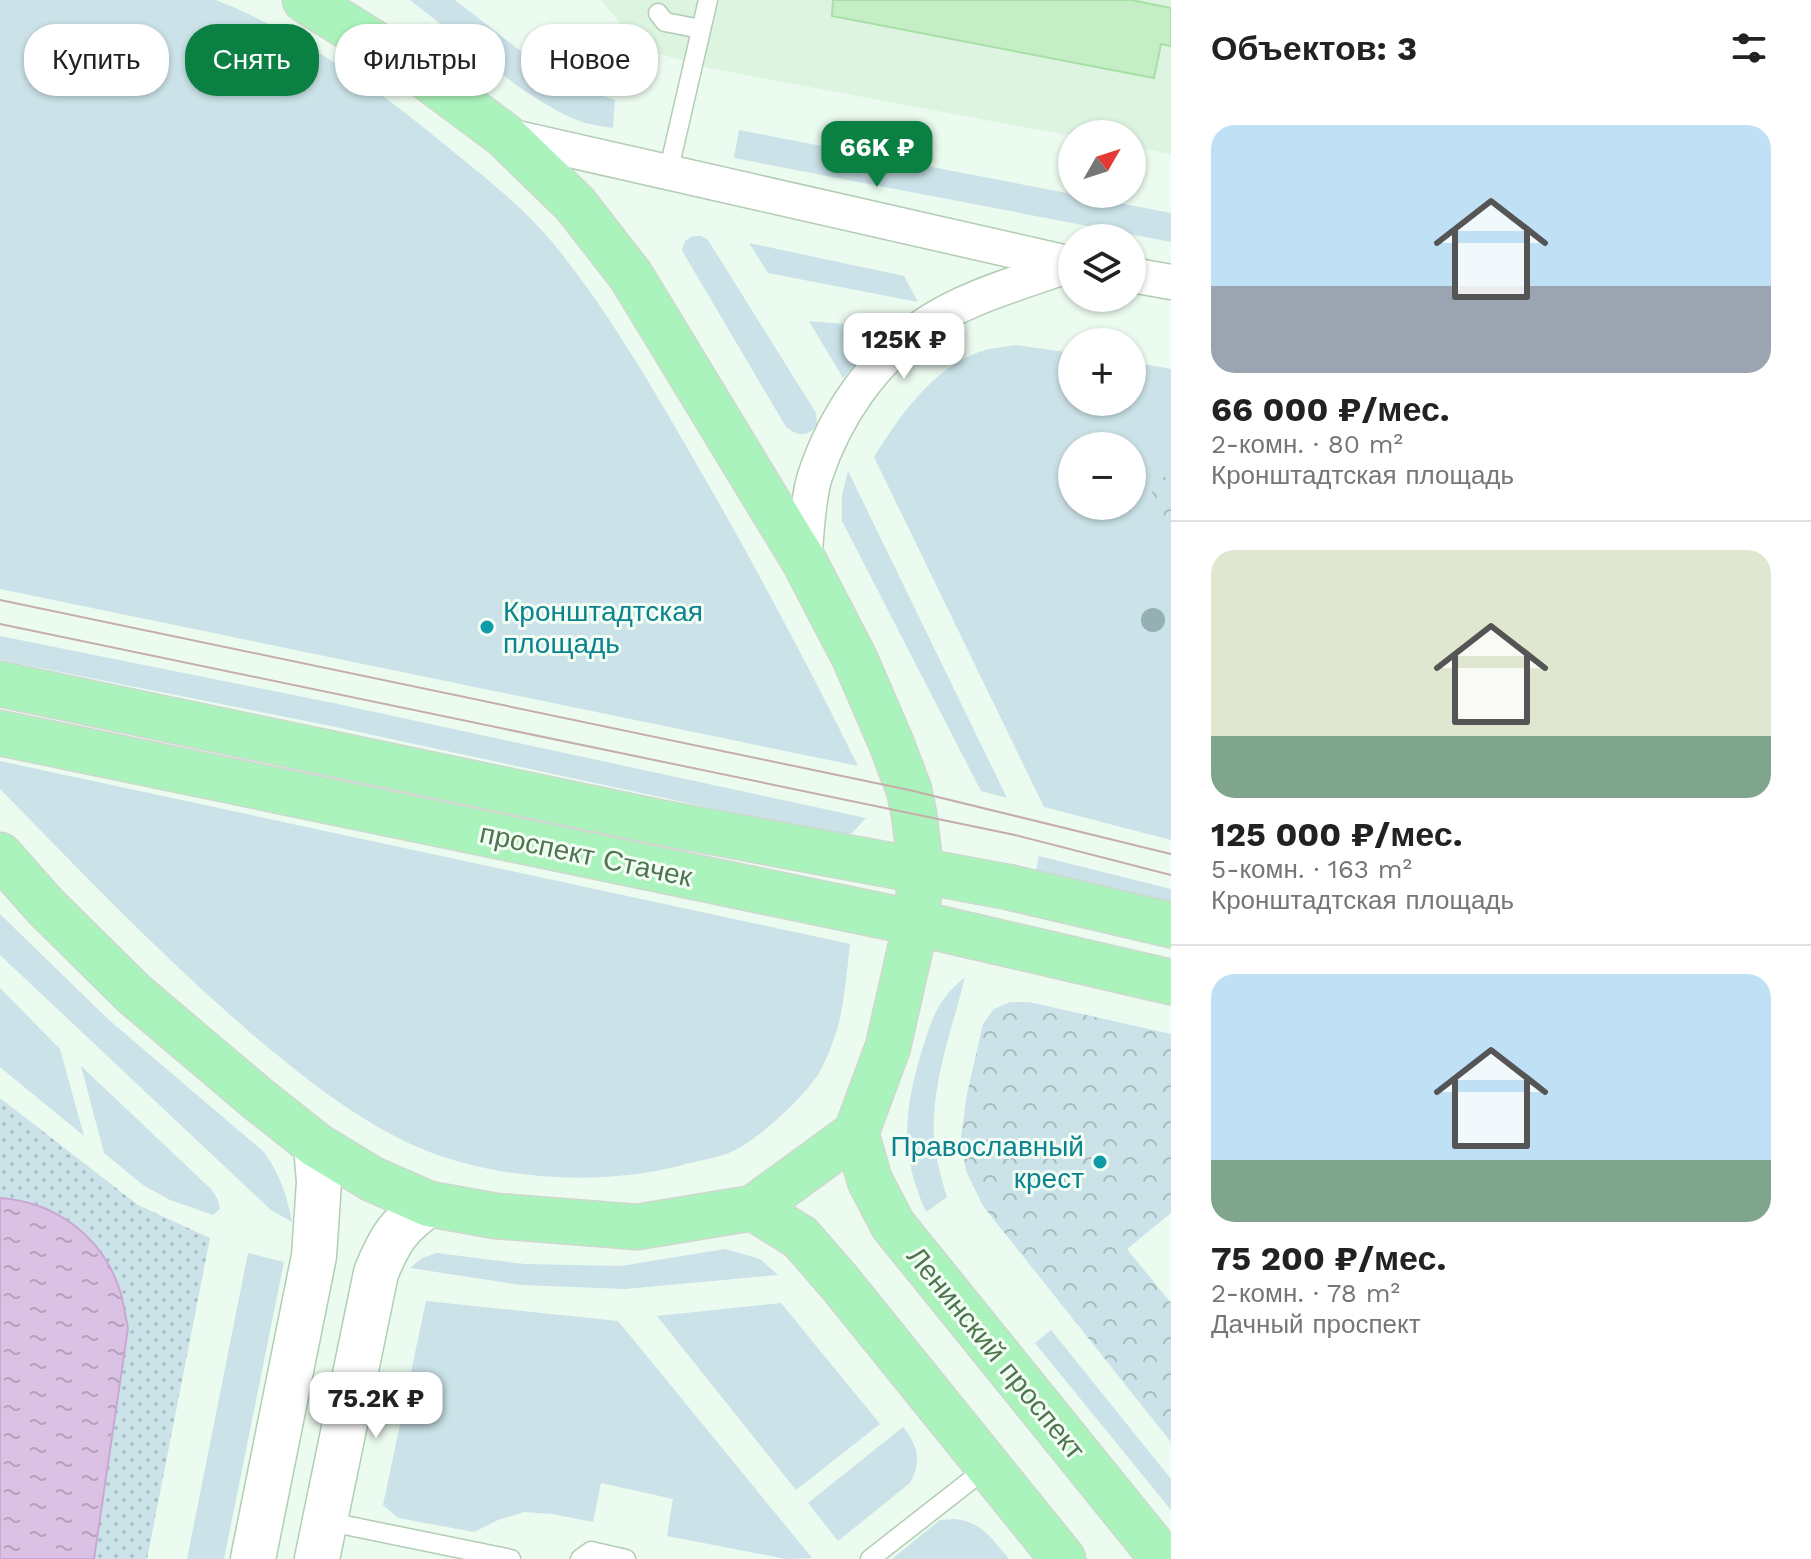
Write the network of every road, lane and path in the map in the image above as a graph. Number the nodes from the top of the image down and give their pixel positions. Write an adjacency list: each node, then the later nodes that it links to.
1 (305, 0): 5 (main road)
2 (708, 0): 4 (lane)
3 (658, 13): 4 (lane)
4 (701, 29): 6 (lane)
5 (504, 135): 6 (street); 11 (main road)
6 (668, 173): 7 (street)
7 (1058, 261)
8 (1058, 269): 11 (street)
9 (1146, 278): 10 (street)
10 (1171, 282)
11 (804, 561): 15 (main road)
12 (0, 684): 15 (main road, проспект Стачек)
13 (0, 733): 16 (main road, проспект Стачек)
14 (0, 855): 20 (main road)
15 (921, 870): 16 (main road); 17 (main road, проспект Стачек)
16 (916, 923): 18 (main road, проспект Стачек); 19 (main road)
17 (1171, 925)
18 (1171, 982)
19 (856, 1133): 22 (main road); 31 (main road, Ленинский проспект)
20 (316, 1145): 21 (main road); 25 (main road)
21 (429, 1204): 22 (main road); 24 (main road)
22 (753, 1208): 23 (main road)
23 (989, 1466): 29 (lane); 30 (main road)
24 (321, 1540): 26 (lane)
25 (253, 1559)
26 (511, 1559)
27 (580, 1559): 28 (lane)
28 (626, 1559)
29 (870, 1559)
30 (1063, 1559)
31 (1163, 1559)

